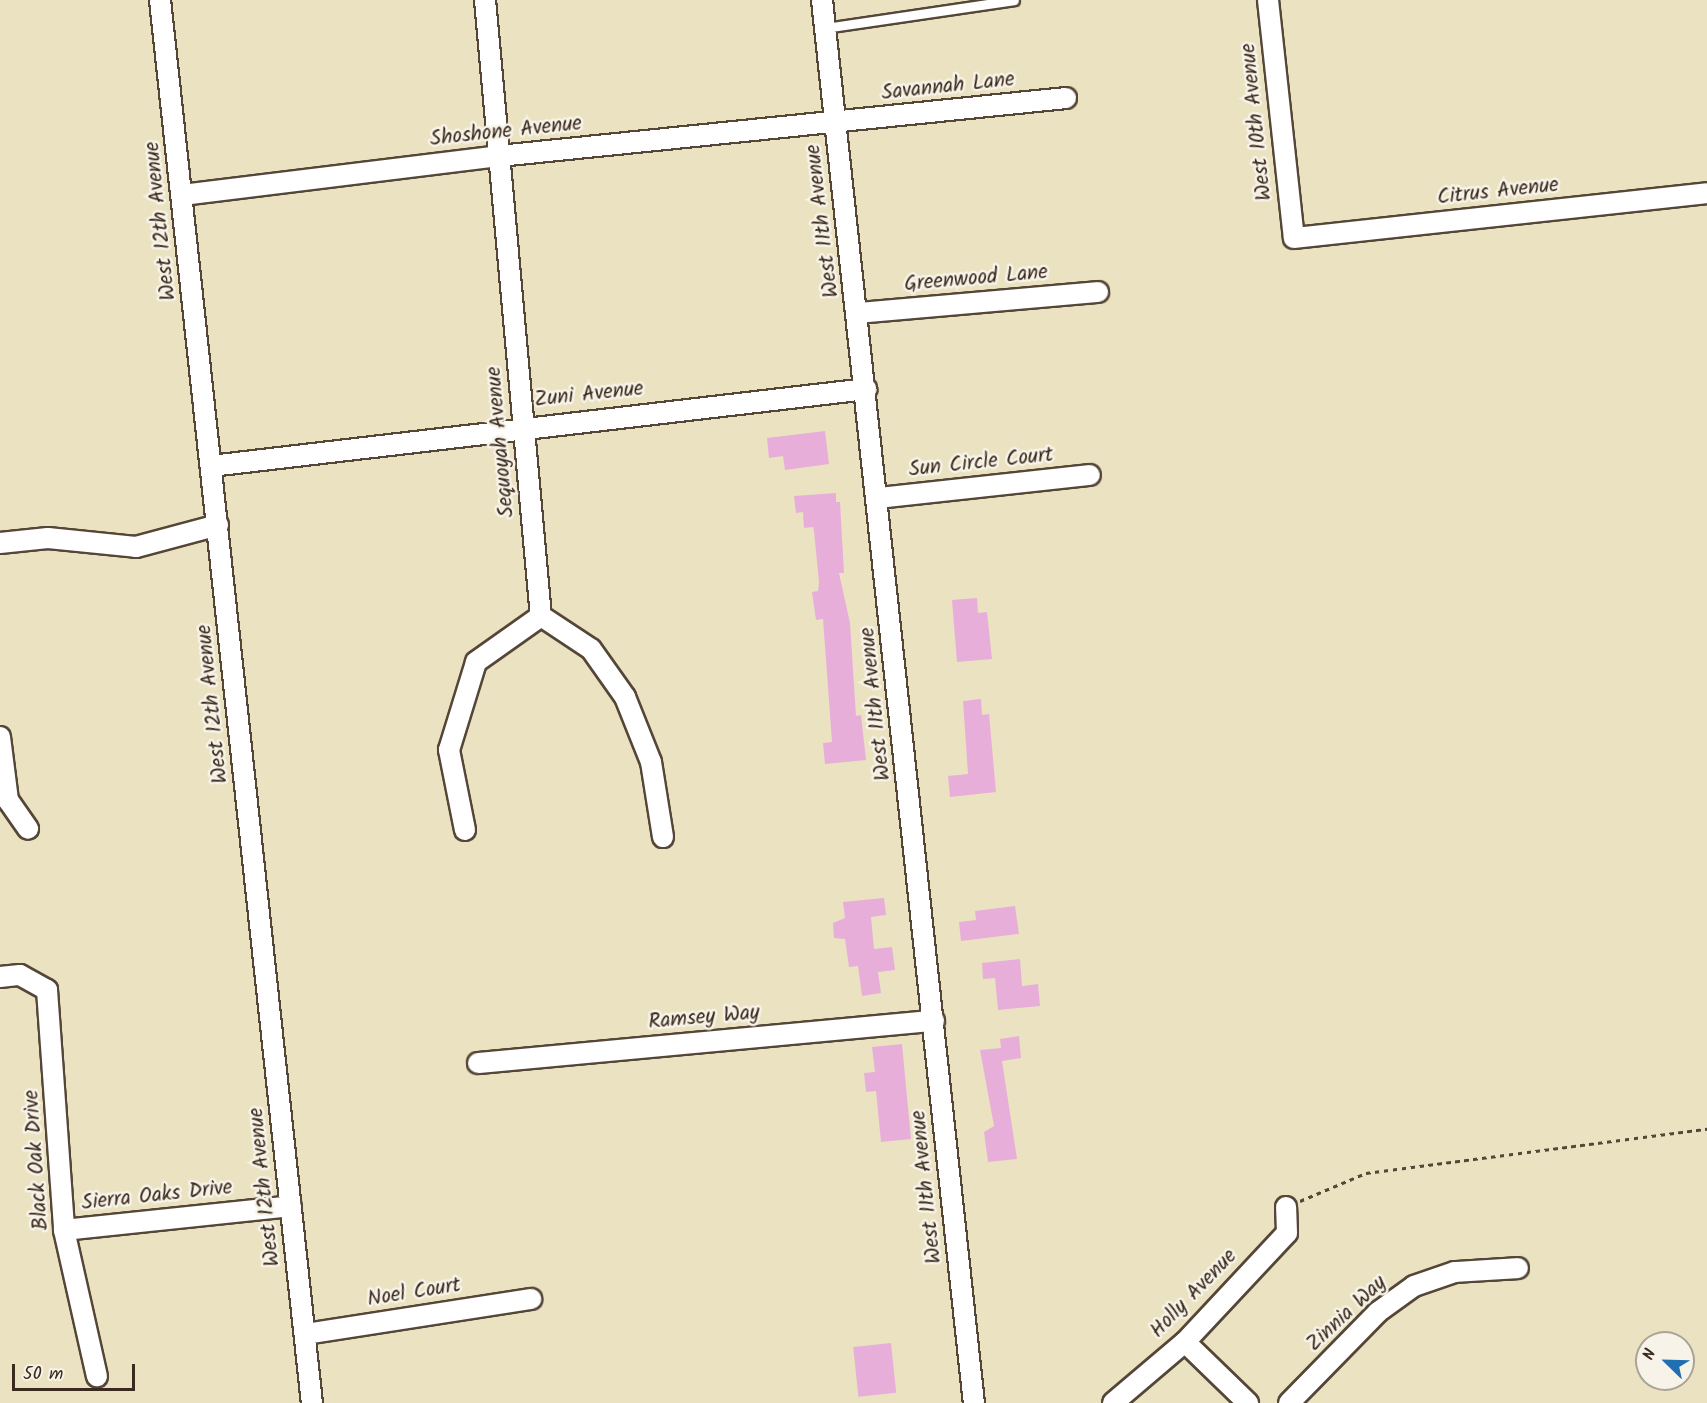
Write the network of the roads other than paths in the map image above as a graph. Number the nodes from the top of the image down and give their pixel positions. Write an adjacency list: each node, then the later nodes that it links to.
1 (160, 0): 11 (street, West 12th Avenue)
2 (485, 0): 9 (street, Sequoyah Avenue)
3 (822, 0): 6 (street, West 11th Avenue)
4 (1014, 0): 6 (lane)
5 (1268, 0): 12 (street, West 10th Avenue)
6 (825, 28): 8 (street, West 11th Avenue)
7 (1066, 98): 8 (street, Savannah Lane)
8 (836, 123): 9 (street, Shoshone Avenue); 14 (street, West 11th Avenue)
9 (500, 156): 11 (street, Shoshone Avenue); 16 (street, Sequoyah Avenue)
10 (1707, 193): 12 (street, Citrus Avenue)
11 (182, 195): 17 (street, West 12th Avenue)
12 (1294, 238)
13 (1098, 292): 14 (street, Greenwood Lane)
14 (858, 313): 15 (street, West 11th Avenue)
15 (866, 389): 16 (street, Zuni Avenue); 19 (street, West 11th Avenue)
16 (524, 427): 17 (street, Zuni Avenue); 22 (street, Sequoyah Avenue)
17 (211, 466): 20 (street, West 12th Avenue)
18 (1090, 475): 19 (street, Sun Circle Court)
19 (878, 498): 28 (street, West 11th Avenue)
20 (218, 525): 21 (street); 30 (street, West 12th Avenue)
21 (0, 543)
22 (541, 616): 25 (street); 26 (street)
23 (0, 737): 24 (street)
24 (28, 829)
25 (465, 831)
26 (663, 837)
27 (0, 977): 32 (street, Black Oak Drive)
28 (934, 1021): 29 (street, Ramsey Way); 39 (street, West 11th Avenue)
29 (478, 1063)
30 (291, 1206): 32 (street, Sierra Oaks Drive); 35 (street, West 12th Avenue)
31 (1286, 1207): 36 (street, Holly Avenue)
32 (64, 1230): 37 (street, Black Oak Drive)
33 (1518, 1268): 42 (street, Zinnia Way)
34 (531, 1299): 35 (street, Noel Court)
35 (305, 1334): 38 (street, West 12th Avenue)
36 (1185, 1342): 40 (street, Holly Avenue); 41 (street)
37 (97, 1376)
38 (312, 1403)
39 (974, 1403)
40 (1113, 1403)
41 (1248, 1403)
42 (1289, 1403)

